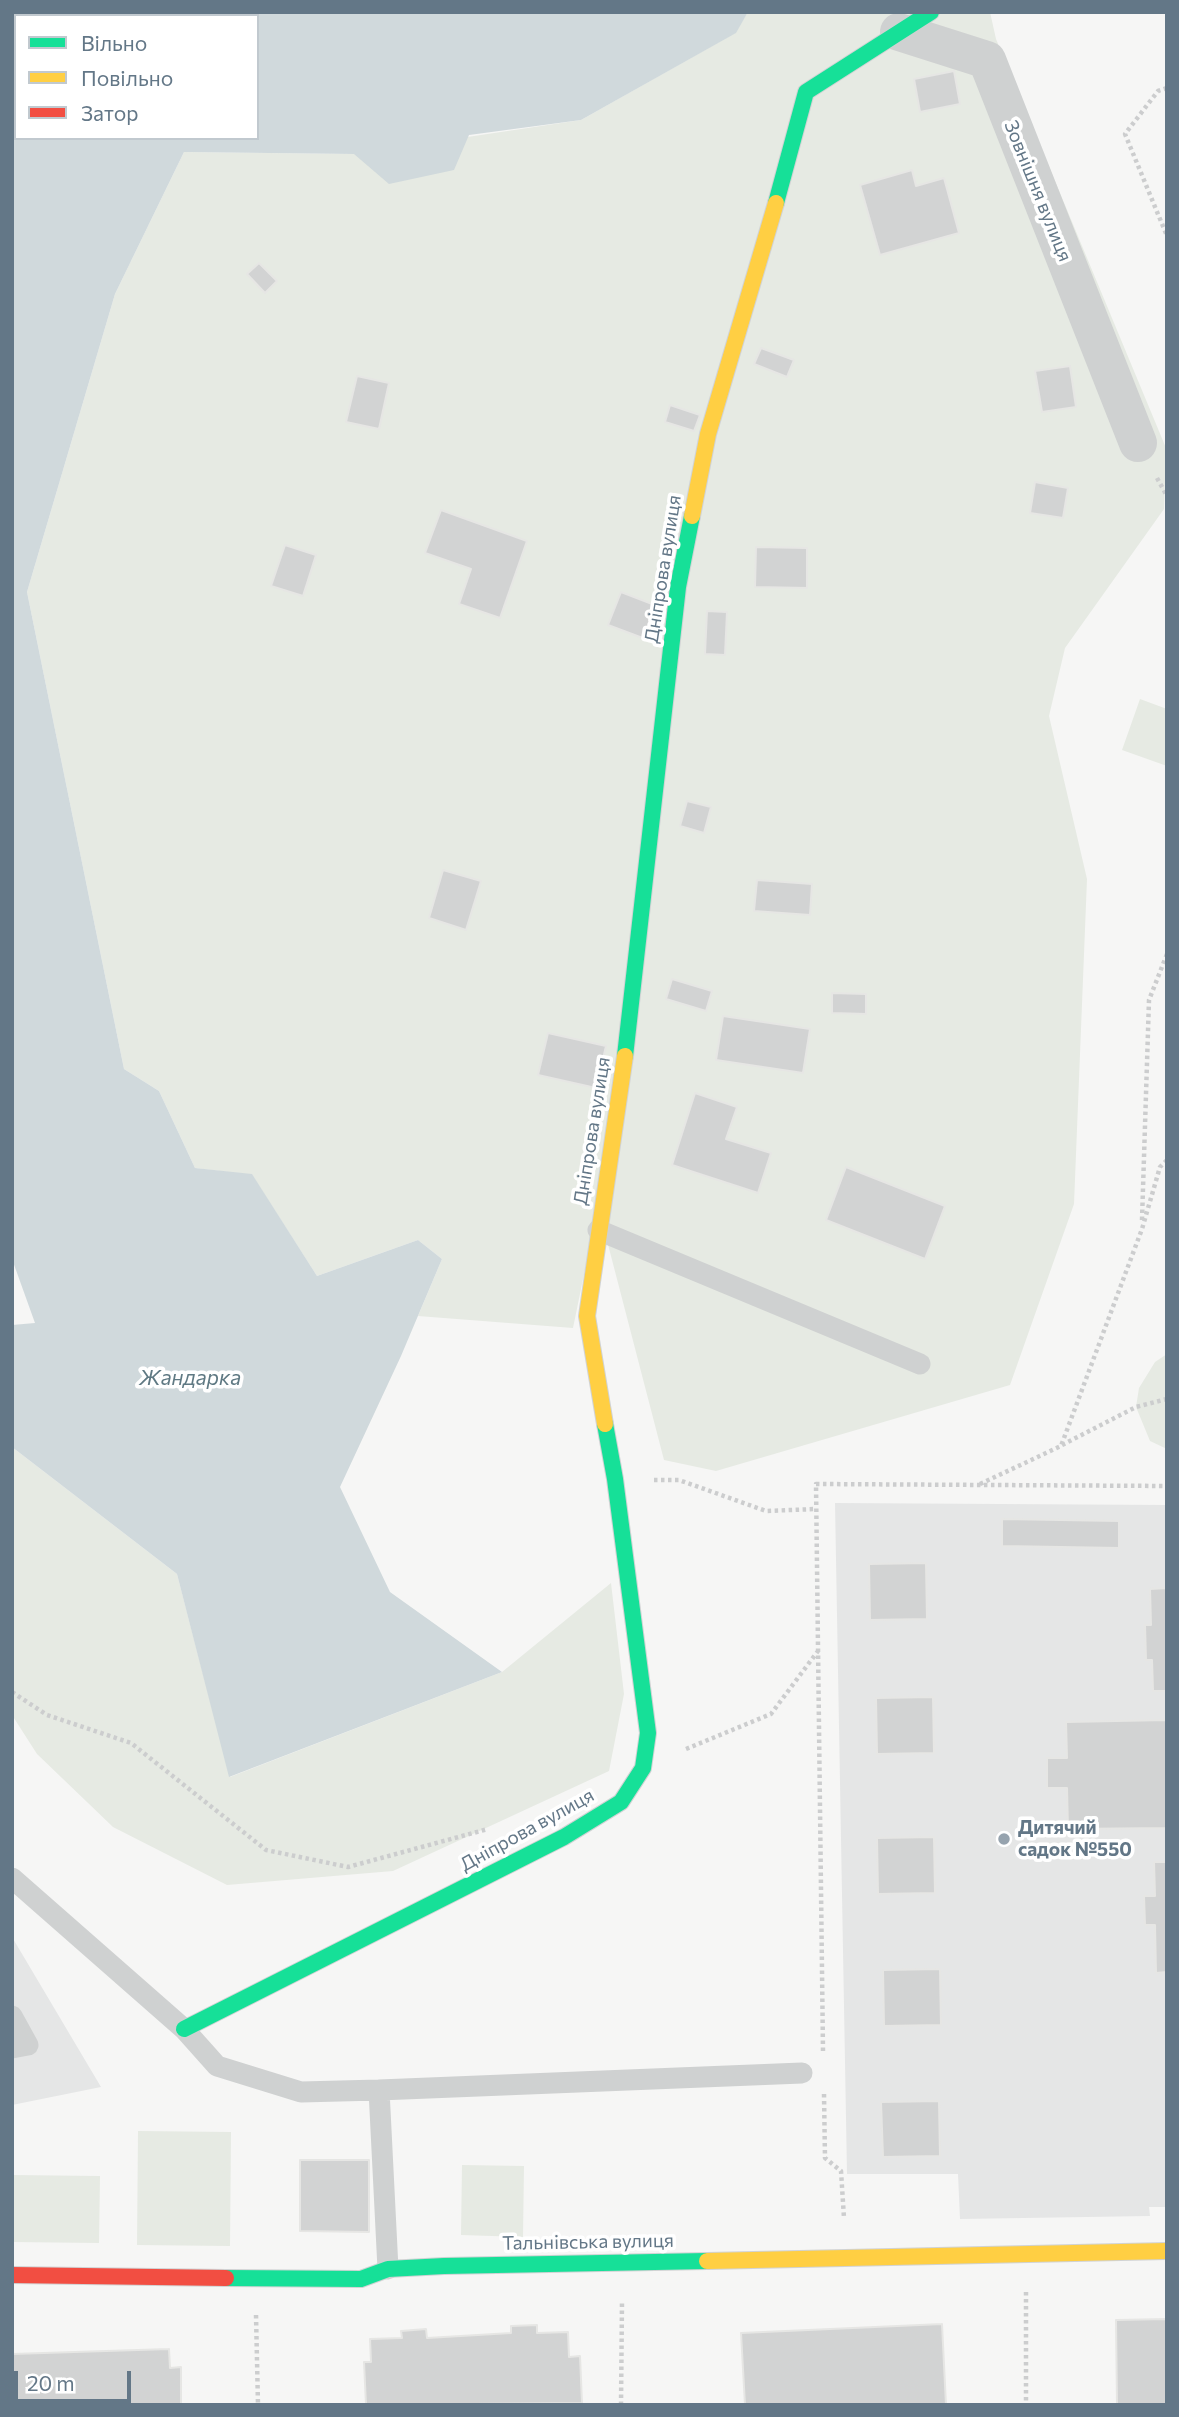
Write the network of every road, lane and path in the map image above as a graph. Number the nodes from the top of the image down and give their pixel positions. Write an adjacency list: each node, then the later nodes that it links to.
1 (931, 12): 2 (street)
2 (898, 32): 5 (street, Зовнішня вулиця); 9 (street, Дніпрова вулиця)
3 (1167, 88): 4 (path)
4 (1167, 236)
5 (1138, 443)
6 (1167, 954): 8 (path)
7 (1167, 1160): 8 (path)
8 (1142, 1228): 12 (path)
9 (598, 1230): 10 (lane); 19 (street, Дніпрова вулиця)
10 (920, 1364)
11 (1167, 1399): 12 (path)
12 (1061, 1446): 14 (path)
13 (679, 1480): 16 (path)
14 (978, 1485): 15 (path); 16 (path)
15 (1167, 1486)
16 (816, 1509): 17 (path)
17 (818, 1651): 19 (path); 25 (path)
18 (12, 1692): 20 (path)
19 (642, 1768): 23 (street, Дніпрова вулиця)
20 (489, 1828)
21 (12, 1878): 23 (lane)
22 (12, 2016): 24 (lane)
23 (184, 2029): 28 (lane)
24 (12, 2048)
25 (824, 2062)
26 (802, 2073): 28 (lane)
27 (824, 2089): 30 (path)
28 (379, 2090): 31 (lane)
29 (1167, 2251): 30 (street, Тальнівська вулиця)
30 (846, 2257): 31 (street, Тальнівська вулиця)
31 (388, 2269): 32 (street, Тальнівська вулиця)
32 (12, 2275)
33 (1026, 2287): 38 (path)
34 (622, 2298): 37 (path)
35 (256, 2308): 36 (path)
36 (258, 2405)
37 (621, 2405)
38 (1026, 2405)

